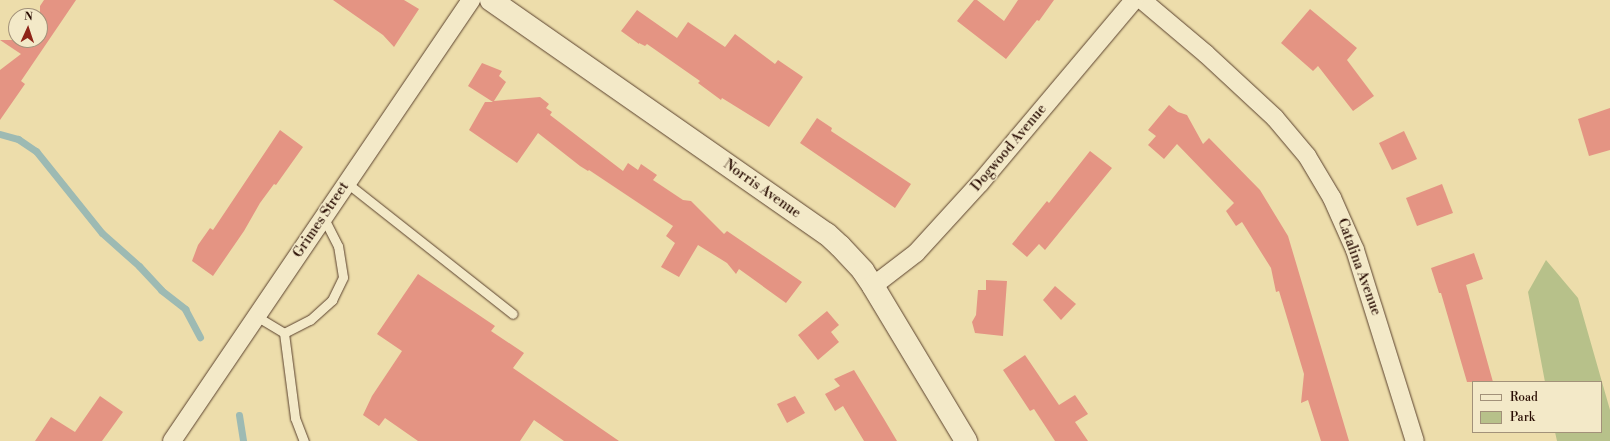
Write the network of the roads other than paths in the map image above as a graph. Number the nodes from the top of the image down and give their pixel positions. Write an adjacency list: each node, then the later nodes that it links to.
1 (472, 0): 5 (street, Grimes Street)
2 (491, 0): 7 (street, Norris Avenue)
3 (1134, 0): 7 (street, Dogwood Avenue)
4 (1142, 0): 14 (street, Catalina Avenue)
5 (347, 183): 6 (street, Grimes Street); 8 (lane)
6 (323, 217): 9 (street, Grimes Street); 10 (lane)
7 (873, 286): 13 (street, Norris Avenue)
8 (512, 314)
9 (256, 316): 10 (lane); 11 (street, Grimes Street)
10 (284, 333): 12 (lane)
11 (172, 441)
12 (304, 441)
13 (966, 441)
14 (1415, 441)

